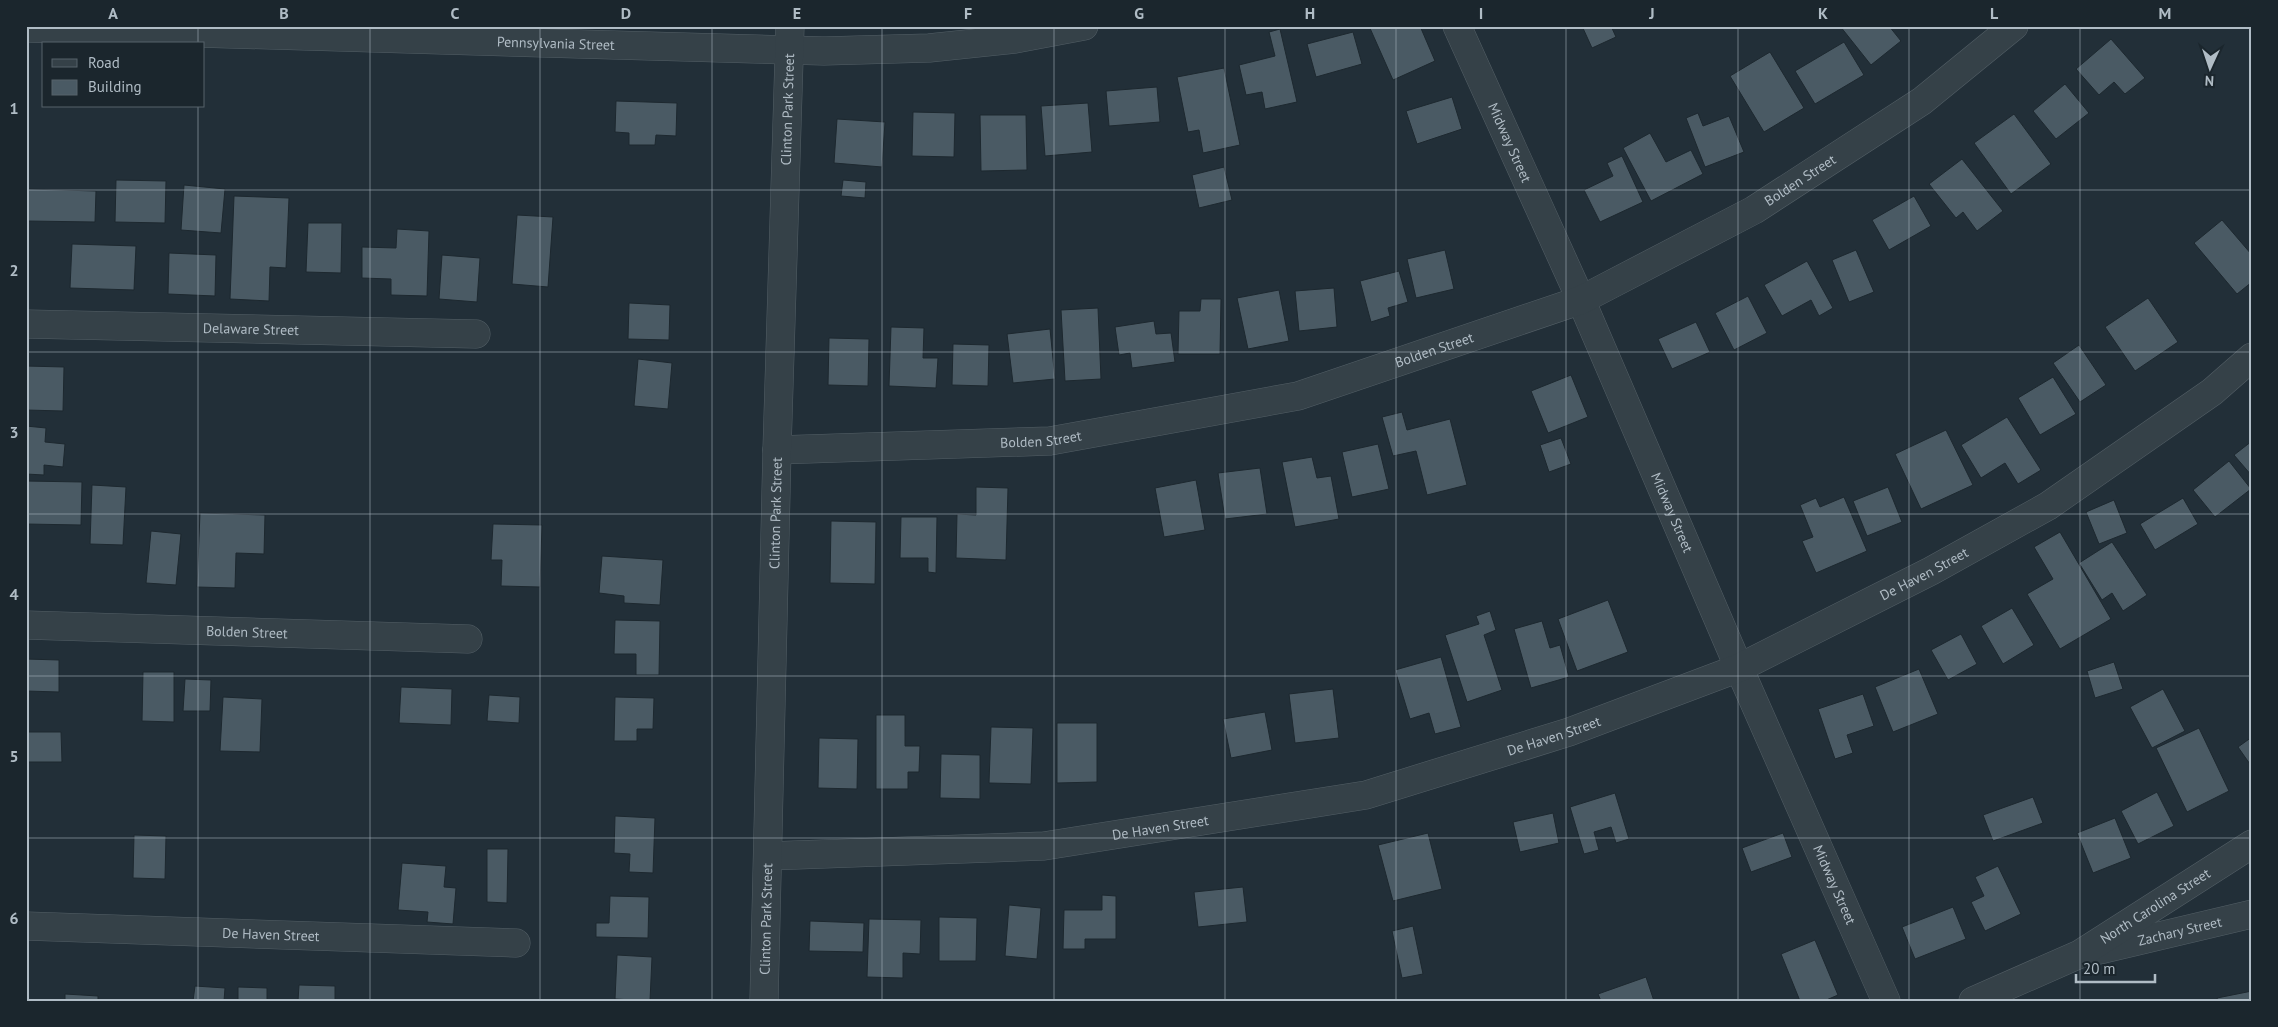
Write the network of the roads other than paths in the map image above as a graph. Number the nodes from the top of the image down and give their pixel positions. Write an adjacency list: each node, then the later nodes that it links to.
1 (1084, 26): 5 (street, Pennsylvania Street)
2 (1457, 26): 6 (street, Midway Street)
3 (2014, 26): 6 (street, Bolden Street)
4 (26, 28): 5 (street, Pennsylvania Street)
5 (789, 38): 10 (street, Clinton Park Street)
6 (1581, 300): 10 (street, Bolden Street); 13 (street, Midway Street)
7 (26, 324): 8 (street, Delaware Street)
8 (476, 334)
9 (2252, 357): 13 (street, De Haven Street)
10 (777, 450): 15 (street, Clinton Park Street)
11 (26, 626): 12 (street, Bolden Street)
12 (468, 639)
13 (1739, 668): 15 (street, De Haven Street); 21 (street, Midway Street)
14 (2252, 844): 19 (street, North Carolina Street)
15 (768, 856): 20 (street, Clinton Park Street)
16 (2252, 914): 19 (street, Zachary Street)
17 (26, 926): 18 (street, De Haven Street)
18 (516, 942)
19 (2080, 954): 22 (street, North Carolina Street)
20 (764, 1001)
21 (1886, 1001)
22 (1973, 1001)

